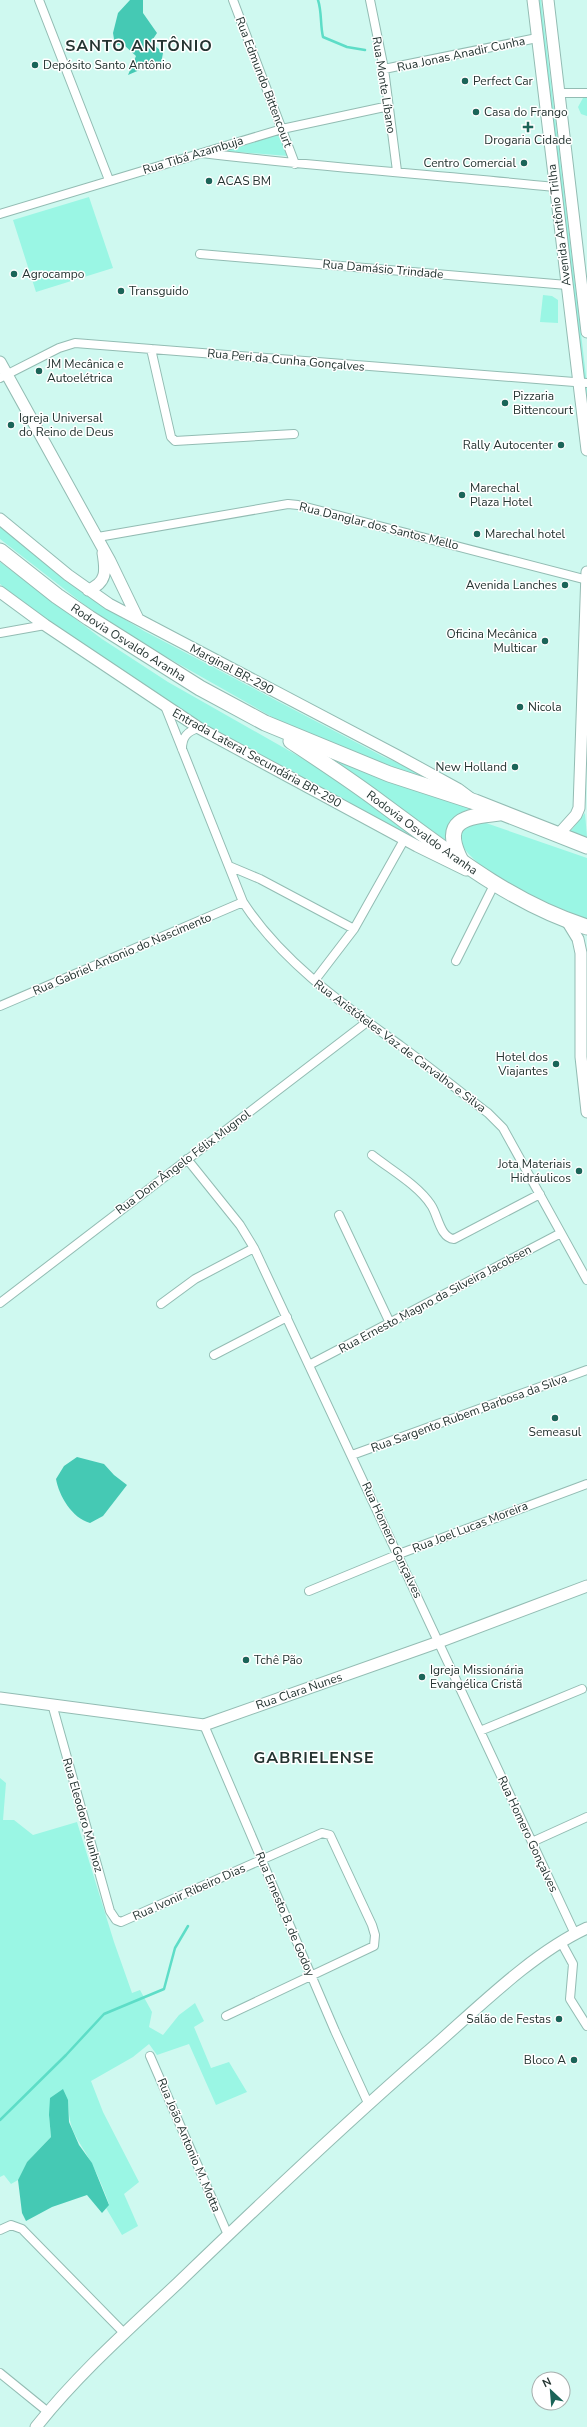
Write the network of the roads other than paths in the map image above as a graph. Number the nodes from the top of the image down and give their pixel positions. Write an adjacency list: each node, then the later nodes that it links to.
1 (39, 0): 15 (street)
2 (233, 0): 11 (street, Rua Edmundo Bittencourt)
3 (370, 0): 7 (street, Rua Monte Líbano)
4 (533, 0): 6 (main road, Avenida Antônio Trilha)
5 (548, 0): 9 (main road, Avenida Antônio Trilha)
6 (537, 38): 7 (street, Rua Jonas Anadir Cunha); 16 (main road, Avenida Antônio Trilha)
7 (384, 69): 10 (street, Rua Monte Líbano)
8 (587, 92): 9 (street)
9 (559, 93): 20 (main road, Avenida Antônio Trilha)
10 (389, 106): 11 (street, Rua Tibá Azambuja); 14 (street, Rua Monte Líbano)
11 (282, 129): 12 (street, Rua Tibá Azambuja); 13 (street, Rua Edmundo Bittencourt)
12 (197, 153): 13 (street); 15 (street, Rua Tibá Azambuja)
13 (295, 164): 14 (street)
14 (397, 171): 16 (street)
15 (109, 180): 17 (street, Rua Tibá Azambuja)
16 (555, 187): 19 (main road, Avenida Antônio Trilha)
17 (0, 214)
18 (200, 254): 19 (street, Rua Damásio Trindade)
19 (567, 285): 24 (main road, Avenida Antônio Trilha)
20 (587, 332)
21 (151, 349): 23 (street, Rua Peri da Cunha Gonçalves); 24 (street, Rua Peri da Cunha Gonçalves); 25 (street)
22 (0, 362): 23 (main road)
23 (4, 376): 28 (main road)
24 (584, 383): 26 (main road, Avenida Antônio Trilha)
25 (294, 434)
26 (587, 450)
27 (0, 519): 32 (main road, Marginal BR-290)
28 (100, 542): 31 (street, Rua Danglar dos Santos Mello); 32 (main road); 34 (main road)
29 (0, 551): 38 (highway, Rodovia Osvaldo Aranha)
30 (587, 572): 31 (main road)
31 (587, 580): 42 (main road)
32 (88, 590): 34 (main road, Marginal BR-290)
33 (0, 592): 35 (main road, Entrada Lateral Secundária BR-290)
34 (138, 619): 41 (main road, Marginal BR-290)
35 (45, 625): 36 (street); 37 (main road, Entrada Lateral Secundária BR-290)
36 (0, 633)
37 (165, 706): 39 (main road, Entrada Lateral Secundária BR-290); 40 (street, Rua Aristóteles Vaz de Carvalho e Silva)
38 (265, 723): 41 (highway, Rodovia Osvaldo Aranha); 47 (highway, Rodovia Osvaldo Aranha)
39 (199, 728): 40 (street); 45 (main road, Entrada Lateral Secundária BR-290)
40 (182, 750): 48 (street, Rua Aristóteles Vaz de Carvalho e Silva)
41 (475, 802): 43 (highway, Rodovia Osvaldo Aranha)
42 (583, 808): 44 (main road)
43 (502, 813): 44 (highway, Rodovia Osvaldo Aranha); 47 (highway)
44 (558, 835): 46 (highway, Rodovia Osvaldo Aranha)
45 (404, 840): 49 (main road, Entrada Lateral Secundária BR-290); 53 (street)
46 (587, 846)
47 (462, 862): 49 (highway, Rodovia Osvaldo Aranha)
48 (229, 866): 50 (street, Rua Aristóteles Vaz de Carvalho e Silva); 53 (street)
49 (490, 880): 51 (highway, Rodovia Osvaldo Aranha); 54 (street)
50 (243, 902): 55 (street, Rua Aristóteles Vaz de Carvalho e Silva); 57 (street, Rua Gabriel Antonio do Nascimento)
51 (567, 921): 52 (highway, Rodovia Osvaldo Aranha); 58 (main road)
52 (587, 927)
53 (354, 929): 55 (street)
54 (456, 961)
55 (315, 980): 59 (street, Rua Aristóteles Vaz de Carvalho e Silva)
56 (587, 993): 58 (main road)
57 (0, 1006)
58 (581, 1010): 60 (main road)
59 (367, 1022): 62 (street, Rua Dom Ângelo Félix Mugnol); 63 (street, Rua Aristóteles Vaz de Carvalho e Silva)
60 (587, 1112)
61 (372, 1155): 63 (street)
62 (187, 1159): 66 (street, Rua Homero Gonçalves); 68 (street, Rua Dom Ângelo Félix Mugnol)
63 (540, 1194): 65 (street, Rua Aristóteles Vaz de Carvalho e Silva)
64 (339, 1215): 71 (street)
65 (561, 1233): 67 (street, Rua Aristóteles Vaz de Carvalho e Silva); 71 (street, Rua Ernesto Magno da Silveira Jacobsen)
66 (254, 1248): 69 (street); 70 (street, Rua Homero Gonçalves)
67 (587, 1280)
68 (0, 1304)
69 (161, 1304)
70 (287, 1318): 72 (street); 73 (street, Rua Homero Gonçalves)
71 (390, 1323): 73 (street, Rua Ernesto Magno da Silveira Jacobsen)
72 (214, 1355)
73 (309, 1366): 75 (street, Rua Homero Gonçalves)
74 (587, 1370): 75 (street, Rua Sargento Rubem Barbosa da Silva)
75 (352, 1455): 77 (street, Rua Homero Gonçalves)
76 (587, 1484): 77 (street, Rua Joel Lucas Moreira)
77 (399, 1554): 79 (street, Rua Joel Lucas Moreira); 80 (street, Rua Homero Gonçalves)
78 (587, 1586): 80 (main road, Rua Clara Nunes)
79 (309, 1591)
80 (440, 1642): 84 (main road, Rua Clara Nunes); 85 (street, Rua Homero Gonçalves)
81 (582, 1689): 85 (street)
82 (0, 1698): 83 (main road, Rua Clara Nunes)
83 (52, 1704): 84 (main road, Rua Clara Nunes); 89 (street, Rua Eleodoro Munhoz)
84 (204, 1725): 88 (street, Rua Ernesto B. de Godoy)
85 (480, 1731): 87 (street, Rua Homero Gonçalves)
86 (587, 1816): 87 (street)
87 (532, 1842): 91 (street, Rua Homero Gonçalves)
88 (261, 1859): 89 (street, Rua Ivonir Ribeiro Dias); 93 (street, Rua Ernesto B. de Godoy); 93 (street, Rua Ivonir Ribeiro Dias)
89 (121, 1922)
90 (587, 1928): 91 (main road)
91 (575, 1934): 92 (main road)
92 (561, 1942): 95 (street); 97 (main road)
93 (312, 1976): 94 (street); 97 (street, Rua Ernesto B. de Godoy)
94 (226, 2016)
95 (587, 2026)
96 (150, 2056): 99 (street, Rua João Antonio M. Motta)
97 (368, 2103): 99 (main road)
98 (0, 2230): 100 (street)
99 (228, 2235): 100 (main road)
100 (125, 2334): 102 (main road)
101 (0, 2373): 102 (street)
102 (48, 2412): 103 (main road)
103 (36, 2427)

